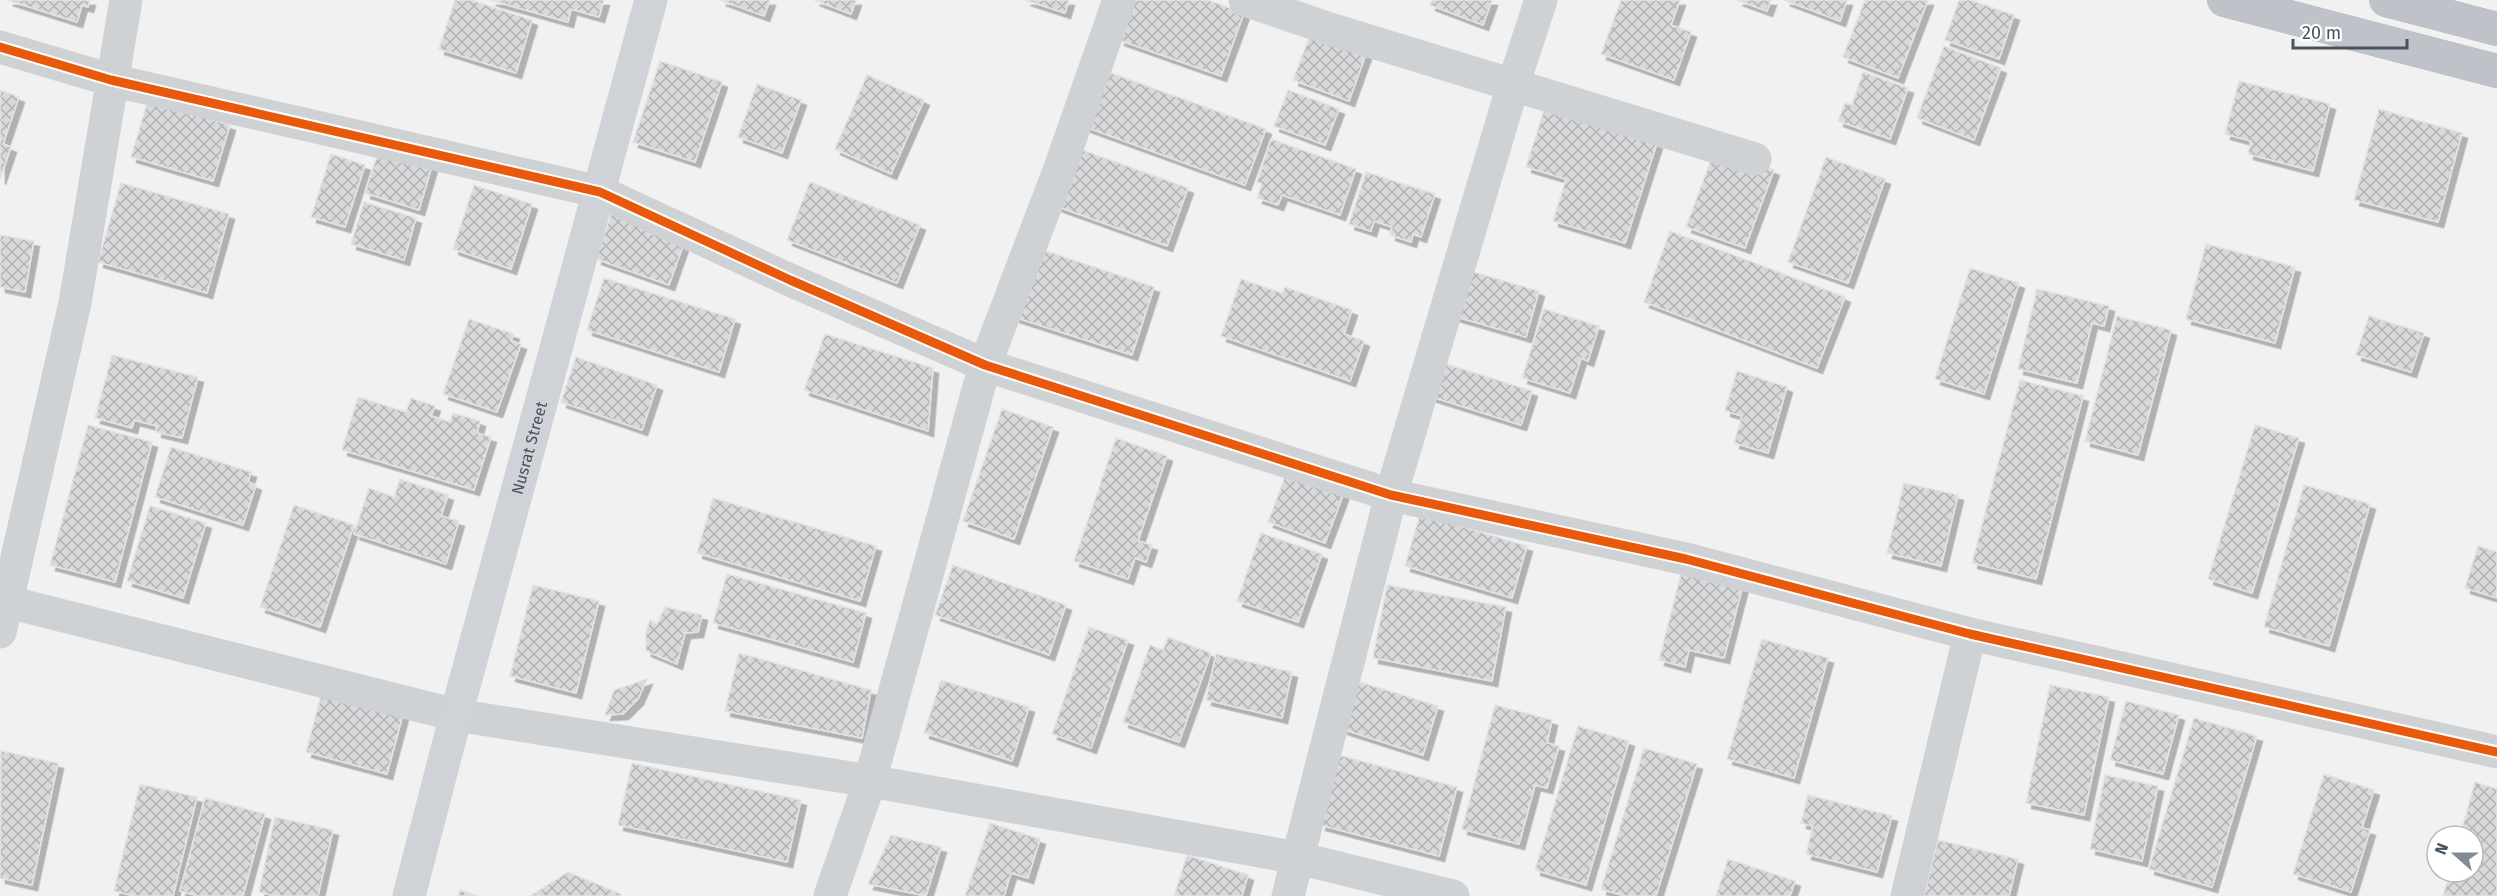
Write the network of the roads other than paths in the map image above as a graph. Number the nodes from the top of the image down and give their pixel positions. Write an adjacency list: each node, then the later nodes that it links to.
1 (126, 0): 11 (street)
2 (651, 0): 14 (street, Nusrat Street)
3 (1119, 0): 15 (street)
4 (1245, 0): 12 (street)
5 (1541, 0): 12 (street)
6 (2224, 0): 10 (highway)
7 (2390, 1): 8 (highway)
8 (2497, 29)
9 (0, 47): 11 (street)
10 (2497, 71)
11 (111, 80): 14 (street); 17 (street)
12 (1514, 85): 13 (street); 16 (street)
13 (1755, 159)
14 (600, 192): 15 (street); 19 (street, Nusrat Street)
15 (985, 365): 16 (street); 21 (street)
16 (1391, 495): 18 (street); 22 (street)
17 (2, 611): 19 (street)
18 (1970, 634): 20 (street); 27 (street)
19 (456, 715): 21 (street); 23 (street, Nusrat Street)
20 (2497, 752)
21 (870, 781): 22 (street); 24 (street)
22 (1298, 858): 25 (street); 26 (street)
23 (409, 896)
24 (830, 896)
25 (1288, 896)
26 (1453, 896)
27 (1907, 896)

